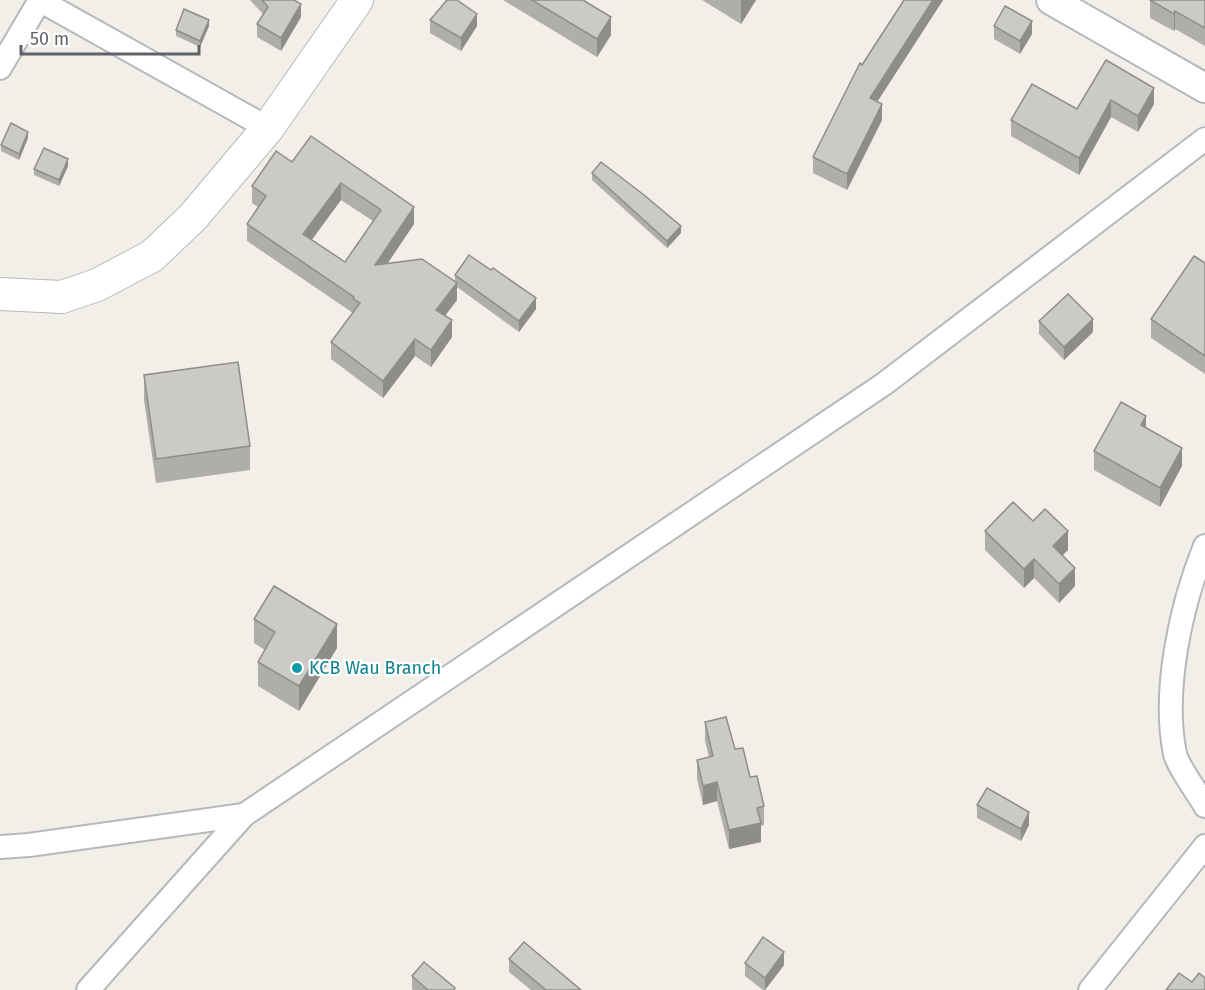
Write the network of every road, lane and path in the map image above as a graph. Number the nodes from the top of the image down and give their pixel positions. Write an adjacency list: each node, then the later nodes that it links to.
1 (39, 0): 4 (street); 6 (street)
2 (357, 0): 6 (main road)
3 (1051, 0): 5 (street)
4 (0, 68)
5 (1205, 88)
6 (268, 128): 8 (main road)
7 (1205, 140): 11 (street)
8 (0, 294)
9 (1205, 546): 10 (street)
10 (1205, 806)
11 (244, 815): 13 (street); 14 (street)
12 (1205, 846): 15 (street)
13 (0, 847)
14 (88, 990)
15 (1090, 990)

